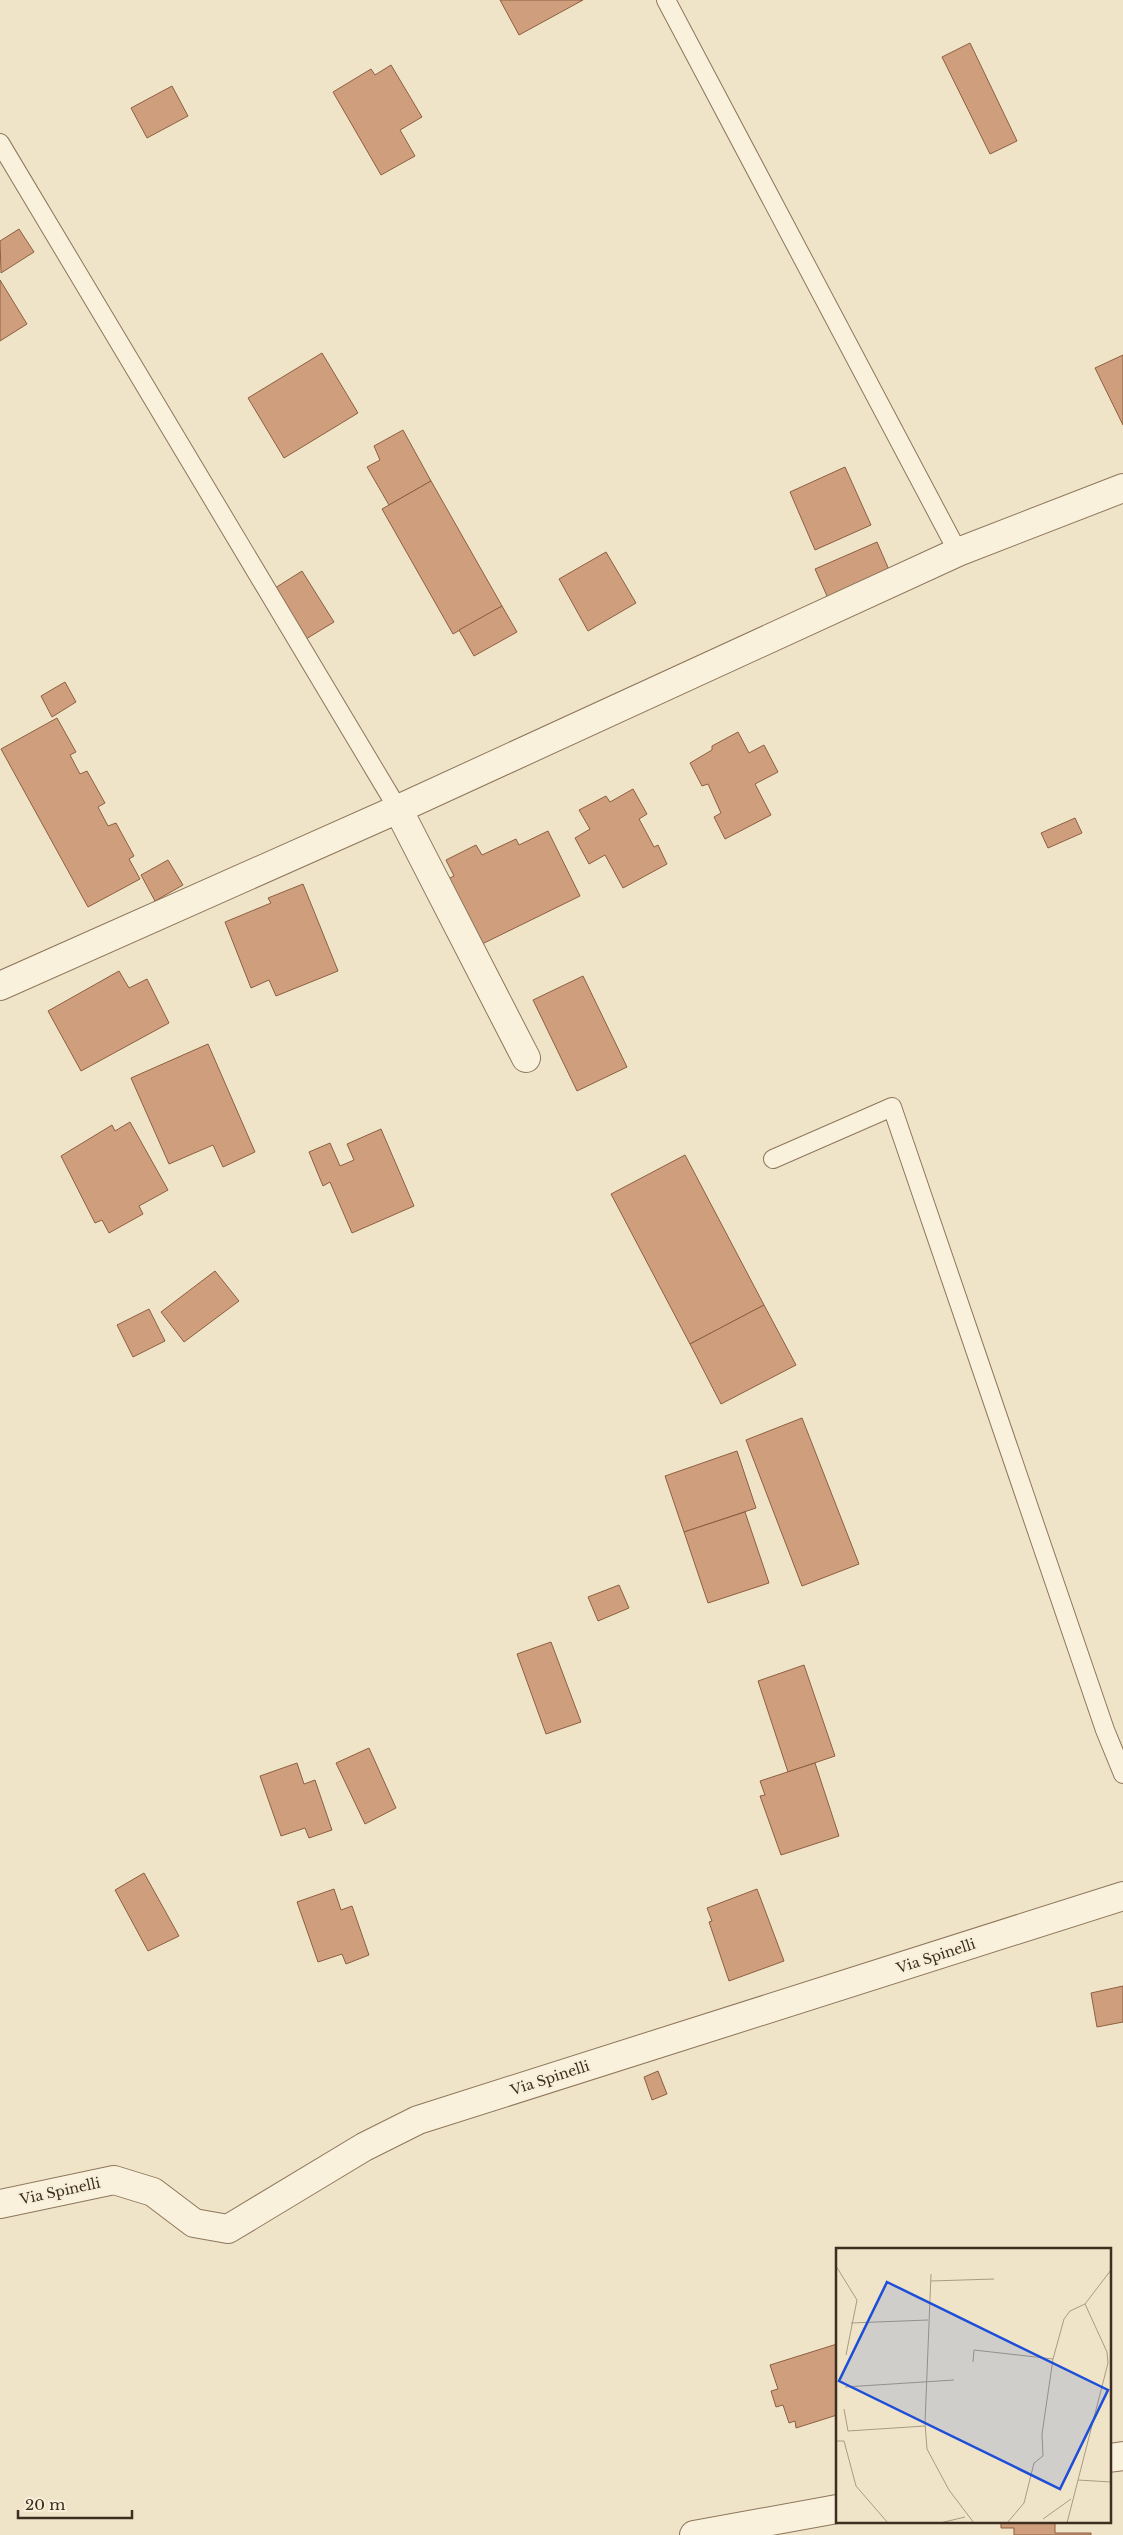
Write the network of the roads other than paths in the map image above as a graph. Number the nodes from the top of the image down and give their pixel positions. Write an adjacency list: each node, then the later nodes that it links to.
1 (666, 0): 4 (lane)
2 (0, 143): 5 (lane)
3 (1123, 488): 4 (street)
4 (958, 552): 5 (street)
5 (398, 808): 6 (street); 7 (street)
6 (0, 986)
7 (526, 1058)
8 (772, 1159): 9 (lane)
9 (1123, 1774)
10 (1123, 1896): 11 (street, Via Spinelli)
11 (0, 2204)
12 (1123, 2456): 13 (street)
13 (1110, 2458)
14 (836, 2509): 15 (street)
15 (694, 2535)

